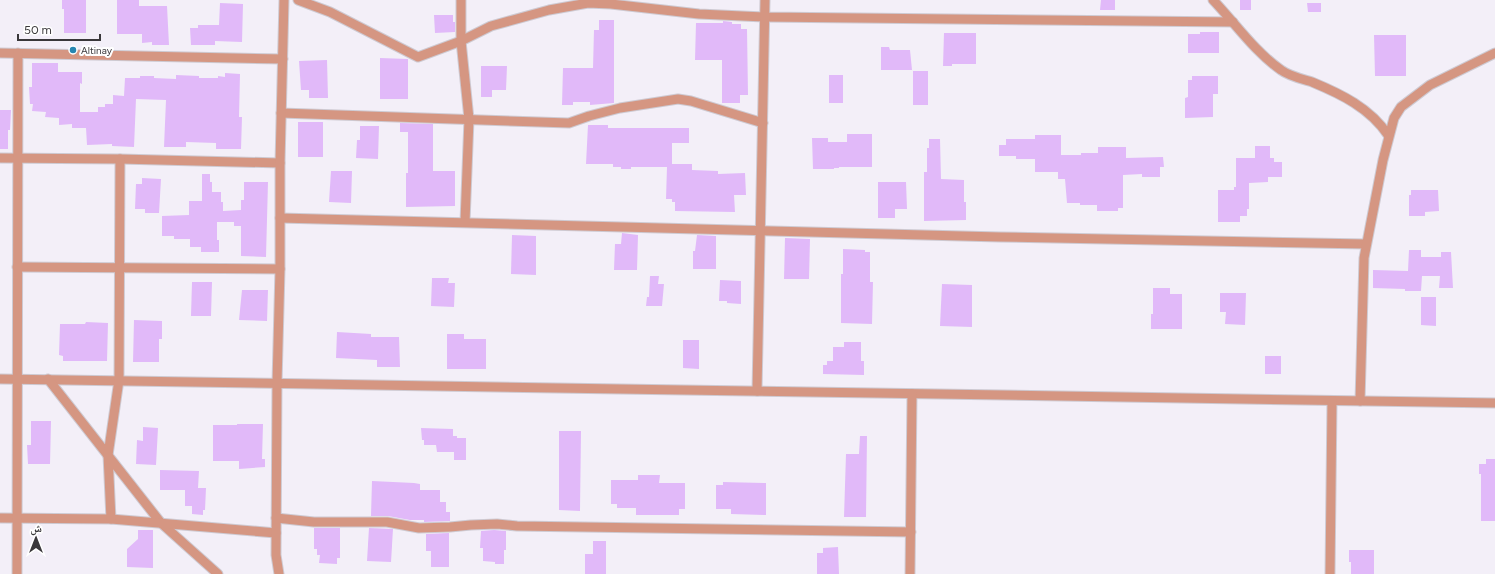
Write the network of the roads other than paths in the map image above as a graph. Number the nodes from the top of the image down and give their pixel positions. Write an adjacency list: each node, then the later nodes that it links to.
1 (284, 0): 13 (street)
2 (298, 0): 9 (street)
3 (461, 0): 9 (street)
4 (765, 0): 7 (street)
5 (1212, 0): 8 (street)
6 (588, 2): 7 (street); 9 (street)
7 (766, 17): 8 (street); 16 (street)
8 (1233, 22): 17 (street)
9 (461, 40): 15 (street)
10 (0, 53): 11 (street)
11 (18, 53): 13 (street); 18 (street)
12 (1495, 53): 17 (street)
13 (284, 59): 14 (street)
14 (281, 113): 15 (street); 21 (street)
15 (469, 119): 16 (street); 23 (street)
16 (763, 123): 24 (street)
17 (1388, 135): 25 (street)
18 (18, 157): 19 (street); 20 (street); 26 (street)
19 (0, 158)
20 (120, 159): 21 (street); 27 (street)
21 (280, 163): 22 (street)
22 (280, 218): 23 (street); 28 (street)
23 (465, 222): 24 (street)
24 (761, 231): 25 (street); 34 (street)
25 (1366, 244): 37 (street)
26 (17, 268): 27 (street); 30 (street)
27 (120, 269): 28 (street); 32 (street)
28 (280, 269): 33 (street)
29 (0, 379): 30 (street)
30 (16, 379): 31 (street); 41 (street)
31 (48, 379): 32 (street); 39 (street)
32 (119, 380): 33 (street); 39 (street)
33 (277, 383): 34 (street); 42 (street)
34 (757, 391): 35 (street)
35 (912, 394): 36 (street); 45 (street)
36 (1332, 401): 37 (street); 51 (street)
37 (1360, 401): 38 (street)
38 (1495, 403)
39 (108, 455): 43 (street); 44 (street)
40 (0, 518): 41 (street)
41 (16, 518): 43 (street); 47 (street)
42 (276, 518): 45 (street); 46 (street)
43 (111, 519): 44 (street)
44 (161, 523): 46 (street); 48 (street)
45 (911, 532): 50 (street)
46 (276, 533): 49 (street)
47 (17, 574)
48 (218, 574)
49 (279, 574)
50 (910, 574)
51 (1330, 574)

